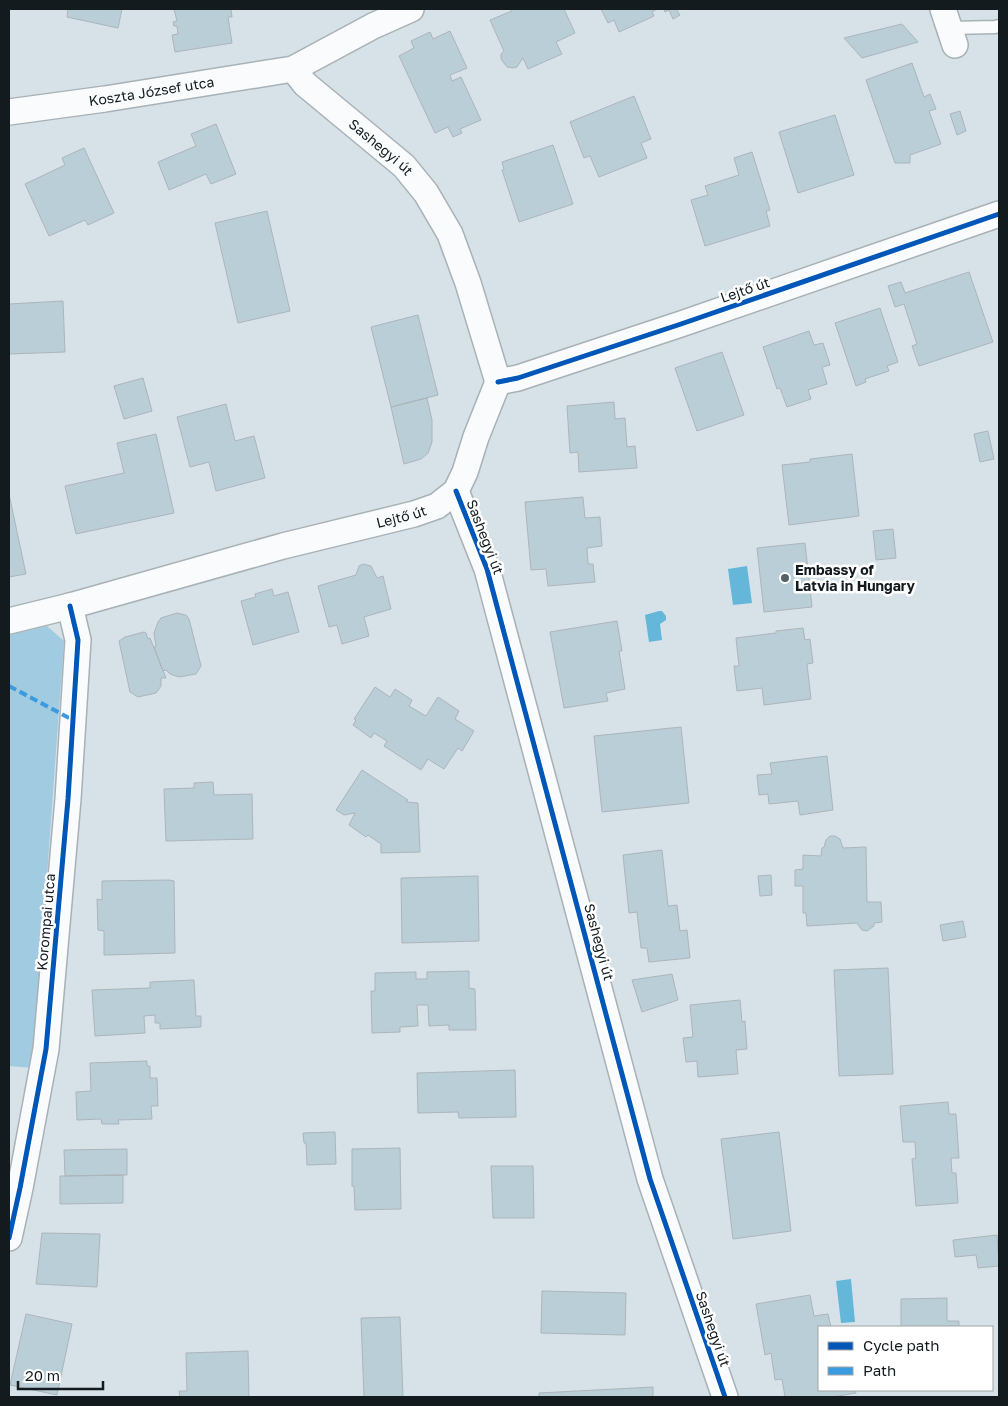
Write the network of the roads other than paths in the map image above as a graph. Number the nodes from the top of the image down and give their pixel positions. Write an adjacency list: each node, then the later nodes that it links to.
1 (411, 9): 4 (street, Koszta József utca)
2 (999, 26): 3 (lane)
3 (949, 27)
4 (292, 69): 5 (street, Koszta József utca); 7 (street, Sashegyi út)
5 (9, 112)
6 (999, 214): 7 (street, Lejtő út)
7 (498, 382): 8 (street, Lejtő út)
8 (456, 491): 9 (street, Lejtő út); 12 (street, Sashegyi út)
9 (70, 606): 10 (street, Lejtő út); 11 (street, Korompai utca)
10 (9, 621)
11 (9, 1238)
12 (725, 1397)

